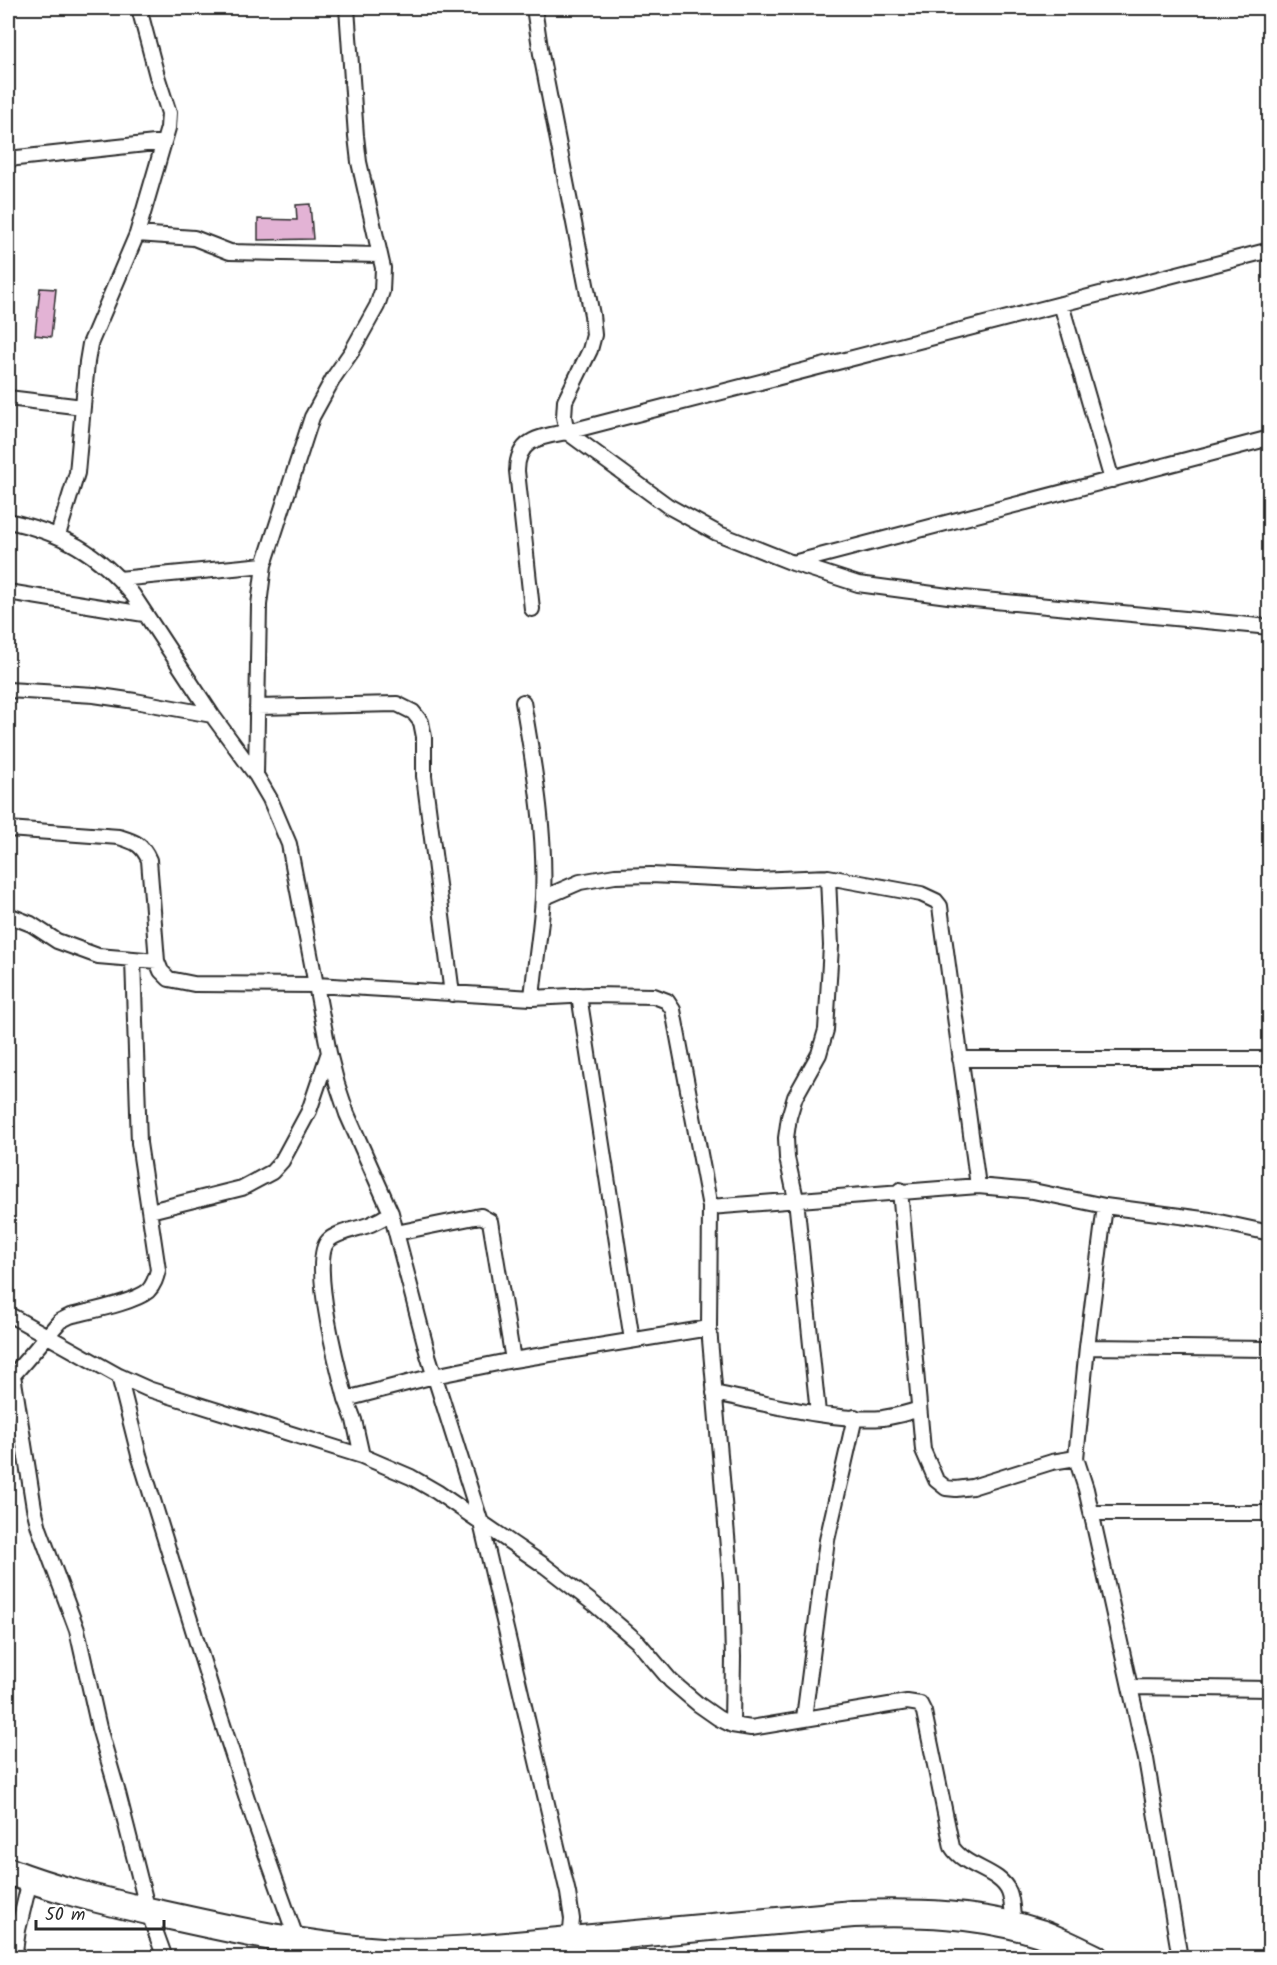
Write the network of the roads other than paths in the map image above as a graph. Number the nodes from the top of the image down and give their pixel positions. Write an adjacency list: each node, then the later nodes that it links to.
1 (139, 8): 4 (street)
2 (347, 8): 8 (street)
3 (534, 8): 12 (street)
4 (164, 142): 5 (street); 6 (street)
5 (8, 159)
6 (137, 234): 8 (street); 11 (street)
7 (1269, 250): 9 (street)
8 (379, 255): 18 (street)
9 (1062, 304): 12 (street); 14 (street)
10 (8, 398): 11 (street)
11 (83, 407): 16 (street)
12 (567, 432): 17 (street); 21 (street)
13 (1269, 438): 14 (street)
14 (1112, 480): 17 (street)
15 (8, 521): 16 (street)
16 (58, 535): 19 (street)
17 (793, 563): 23 (street)
18 (264, 565): 19 (street); 26 (street)
19 (119, 579): 22 (street)
20 (8, 592): 22 (street)
21 (532, 609)
22 (144, 614): 27 (street)
23 (1269, 627)
24 (8, 690): 27 (street)
25 (523, 702): 31 (street)
26 (257, 707): 28 (street); 36 (street)
27 (212, 715): 28 (street)
28 (256, 775): 35 (street)
29 (8, 829): 34 (street)
30 (828, 878): 31 (street); 40 (street); 44 (street)
31 (543, 898): 38 (street)
32 (8, 915): 33 (street)
33 (133, 959): 34 (street); 47 (street)
34 (157, 961): 35 (street)
35 (316, 985): 36 (street); 39 (street)
36 (452, 994): 38 (street)
37 (579, 995): 38 (street); 46 (street); 54 (street)
38 (531, 998)
39 (329, 1053): 47 (street); 48 (street)
40 (960, 1059): 41 (street); 42 (street)
41 (1269, 1059)
42 (978, 1186): 43 (street); 45 (street)
43 (900, 1190): 44 (street); 63 (street)
44 (796, 1199): 46 (street); 64 (street)
45 (1105, 1206): 50 (street); 55 (street)
46 (710, 1207): 52 (street)
47 (150, 1211): 53 (street)
48 (391, 1213): 49 (street); 62 (street)
49 (396, 1233): 57 (street); 59 (street)
50 (1269, 1233)
51 (8, 1314): 53 (street)
52 (709, 1328): 54 (street); 61 (street)
53 (49, 1336): 58 (street); 60 (street)
54 (632, 1340): 57 (street)
55 (1087, 1347): 56 (street); 67 (street)
56 (1269, 1349)
57 (513, 1360): 59 (street)
58 (119, 1376): 66 (street); 78 (street)
59 (434, 1376): 62 (street); 70 (street)
60 (10, 1378): 76 (street)
61 (714, 1393): 64 (street); 74 (street)
62 (346, 1399): 66 (street)
63 (919, 1409): 65 (street); 67 (street)
64 (818, 1413): 65 (street)
65 (855, 1417): 73 (street)
66 (362, 1456): 70 (street)
67 (1076, 1458): 68 (street)
68 (1091, 1513): 69 (street); 71 (street)
69 (1269, 1513)
70 (481, 1523): 74 (street); 79 (street)
71 (1130, 1687): 72 (street); 84 (street)
72 (1269, 1689)
73 (804, 1718): 74 (street); 77 (street)
74 (732, 1725)
75 (19, 1876): 76 (highway); 81 (street)
76 (148, 1911): 78 (highway); 82 (street)
77 (1014, 1926): 79 (highway); 80 (highway)
78 (297, 1940): 79 (highway)
79 (573, 1949)
80 (1062, 1951): 83 (highway)
81 (14, 1958)
82 (165, 1958)
83 (1095, 1958)
84 (1180, 1958)

